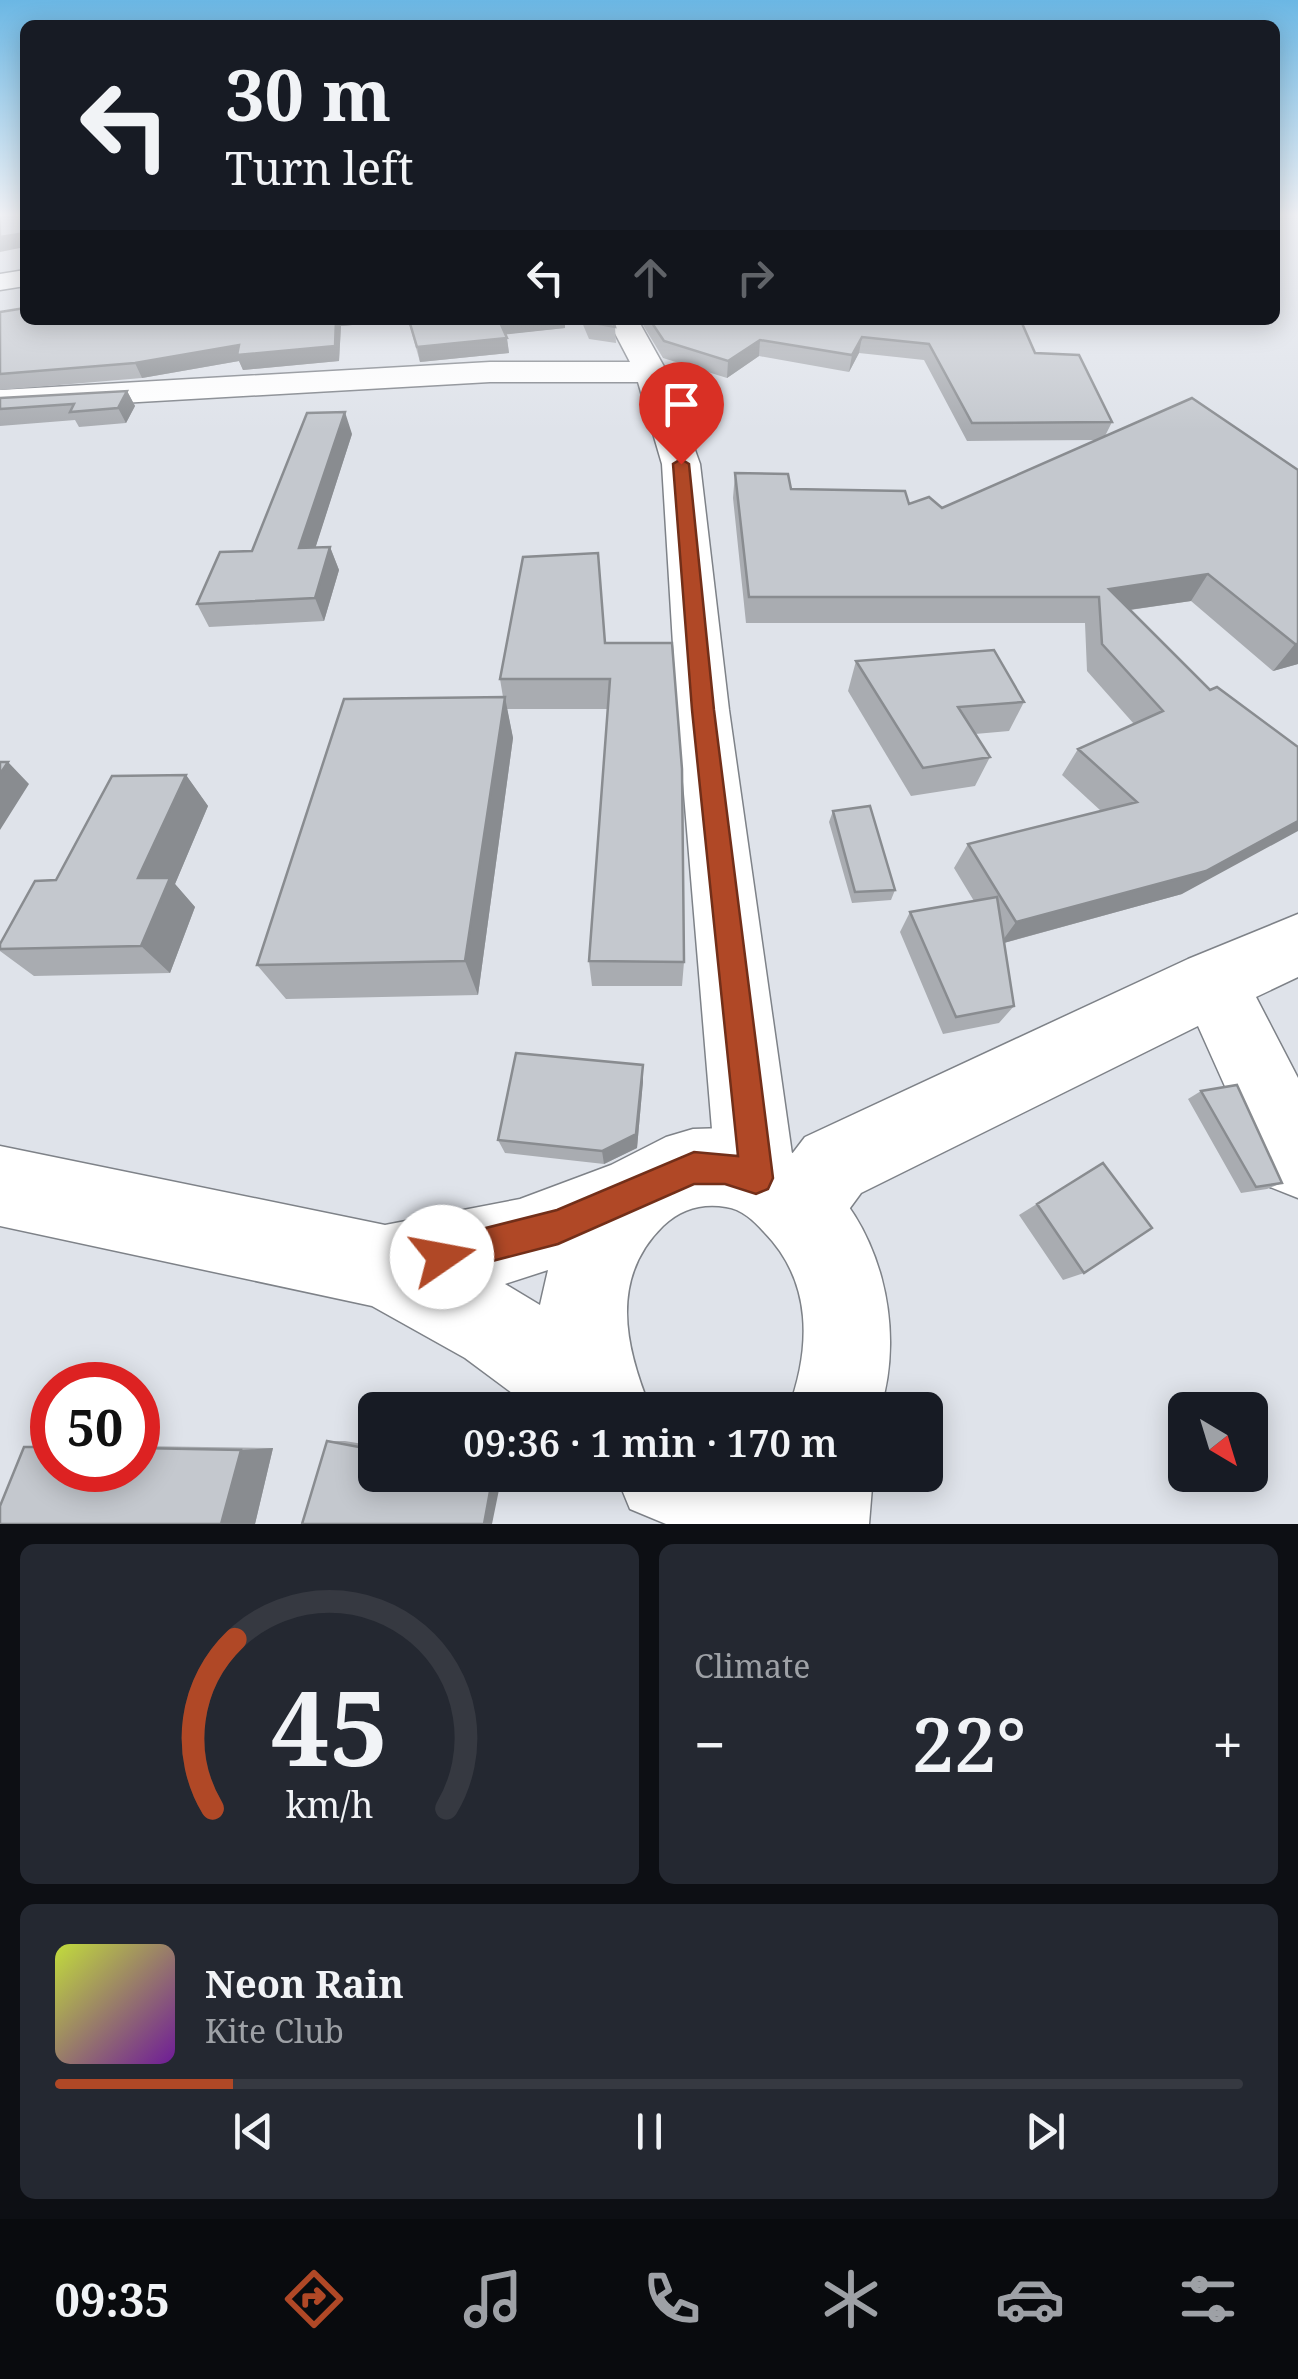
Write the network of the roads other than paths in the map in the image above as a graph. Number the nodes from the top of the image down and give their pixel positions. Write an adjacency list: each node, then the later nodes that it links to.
1 (626, 325): 2 (street)
2 (651, 372): 3 (street); 8 (street)
3 (0, 400)
4 (1298, 944): 5 (street)
5 (1212, 982): 6 (street); 8 (street)
6 (1298, 1159)
7 (0, 1186): 10 (street)
8 (778, 1193): 9 (street); 13 (street)
9 (636, 1196): 10 (street); 12 (street)
10 (385, 1268): 11 (street)
11 (583, 1392)
12 (597, 1392)
13 (840, 1392)
14 (673, 1492): 16 (street)
15 (823, 1492): 17 (street)
16 (694, 1524)
17 (819, 1524)

